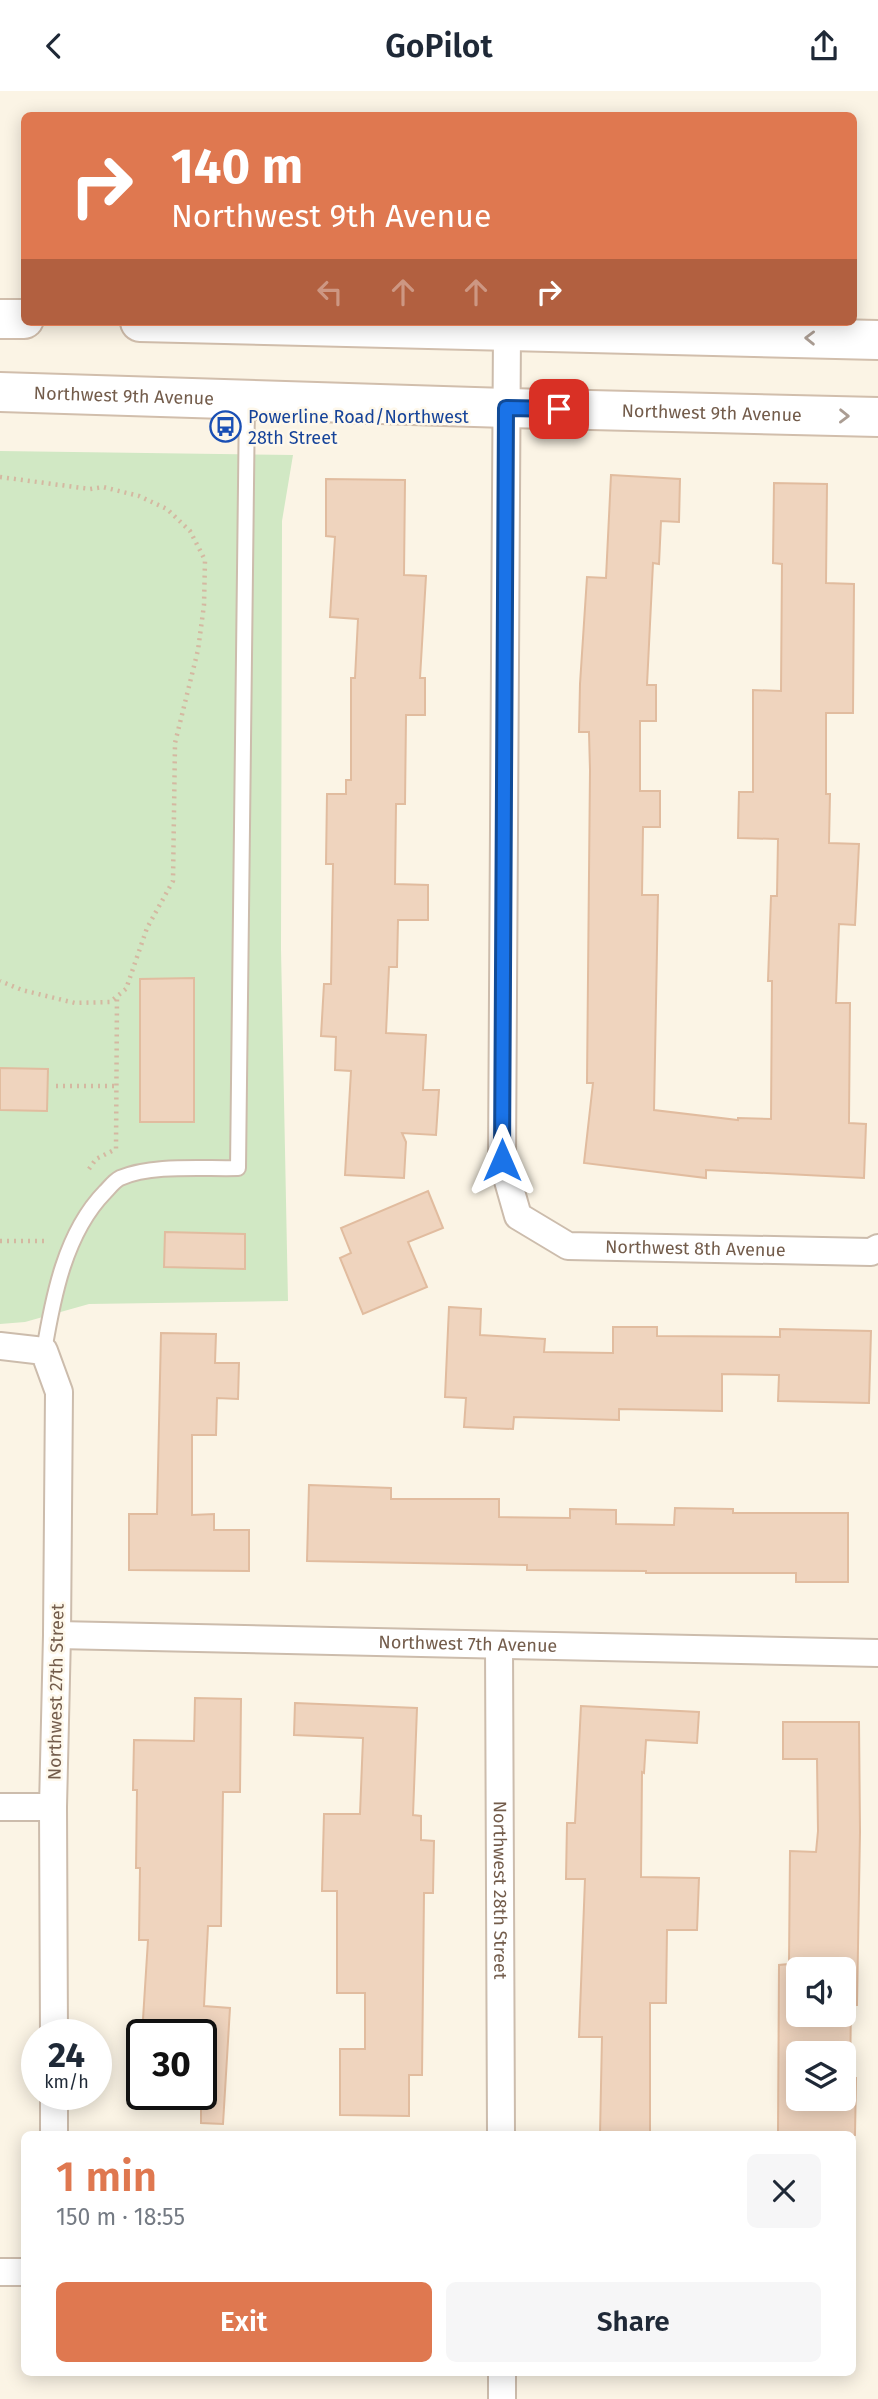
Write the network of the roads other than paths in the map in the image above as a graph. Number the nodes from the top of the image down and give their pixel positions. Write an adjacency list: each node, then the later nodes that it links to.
1 (0, 319): 2 (main road)
2 (21, 319)
3 (304, 326): 4 (main road)
4 (508, 331): 5 (main road, one-way to 4); 8 (street)
5 (878, 340)
6 (0, 392): 7 (main road, Northwest 9th Avenue)
7 (247, 400): 8 (main road, Northwest 9th Avenue); 12 (lane)
8 (506, 408): 9 (main road, Northwest 9th Avenue, one-way to 9); 10 (street, Northwest 8th Avenue)
9 (878, 417)
10 (878, 1248)
11 (0, 1346): 12 (street)
12 (44, 1351): 13 (street, Northwest 27th Street)
13 (57, 1635): 14 (street, Northwest 7th Avenue); 17 (street, Northwest 27th Street)
14 (499, 1645): 15 (street, Northwest 7th Avenue); 21 (street, Northwest 28th Street)
15 (878, 1653)
16 (0, 1807): 17 (street)
17 (53, 1807): 18 (street, Northwest 27th Street)
18 (54, 2019)
19 (54, 2110): 20 (street)
20 (54, 2131)
21 (501, 2131)
22 (0, 2272): 23 (street)
23 (21, 2272)
24 (502, 2376): 25 (street)
25 (502, 2399)

